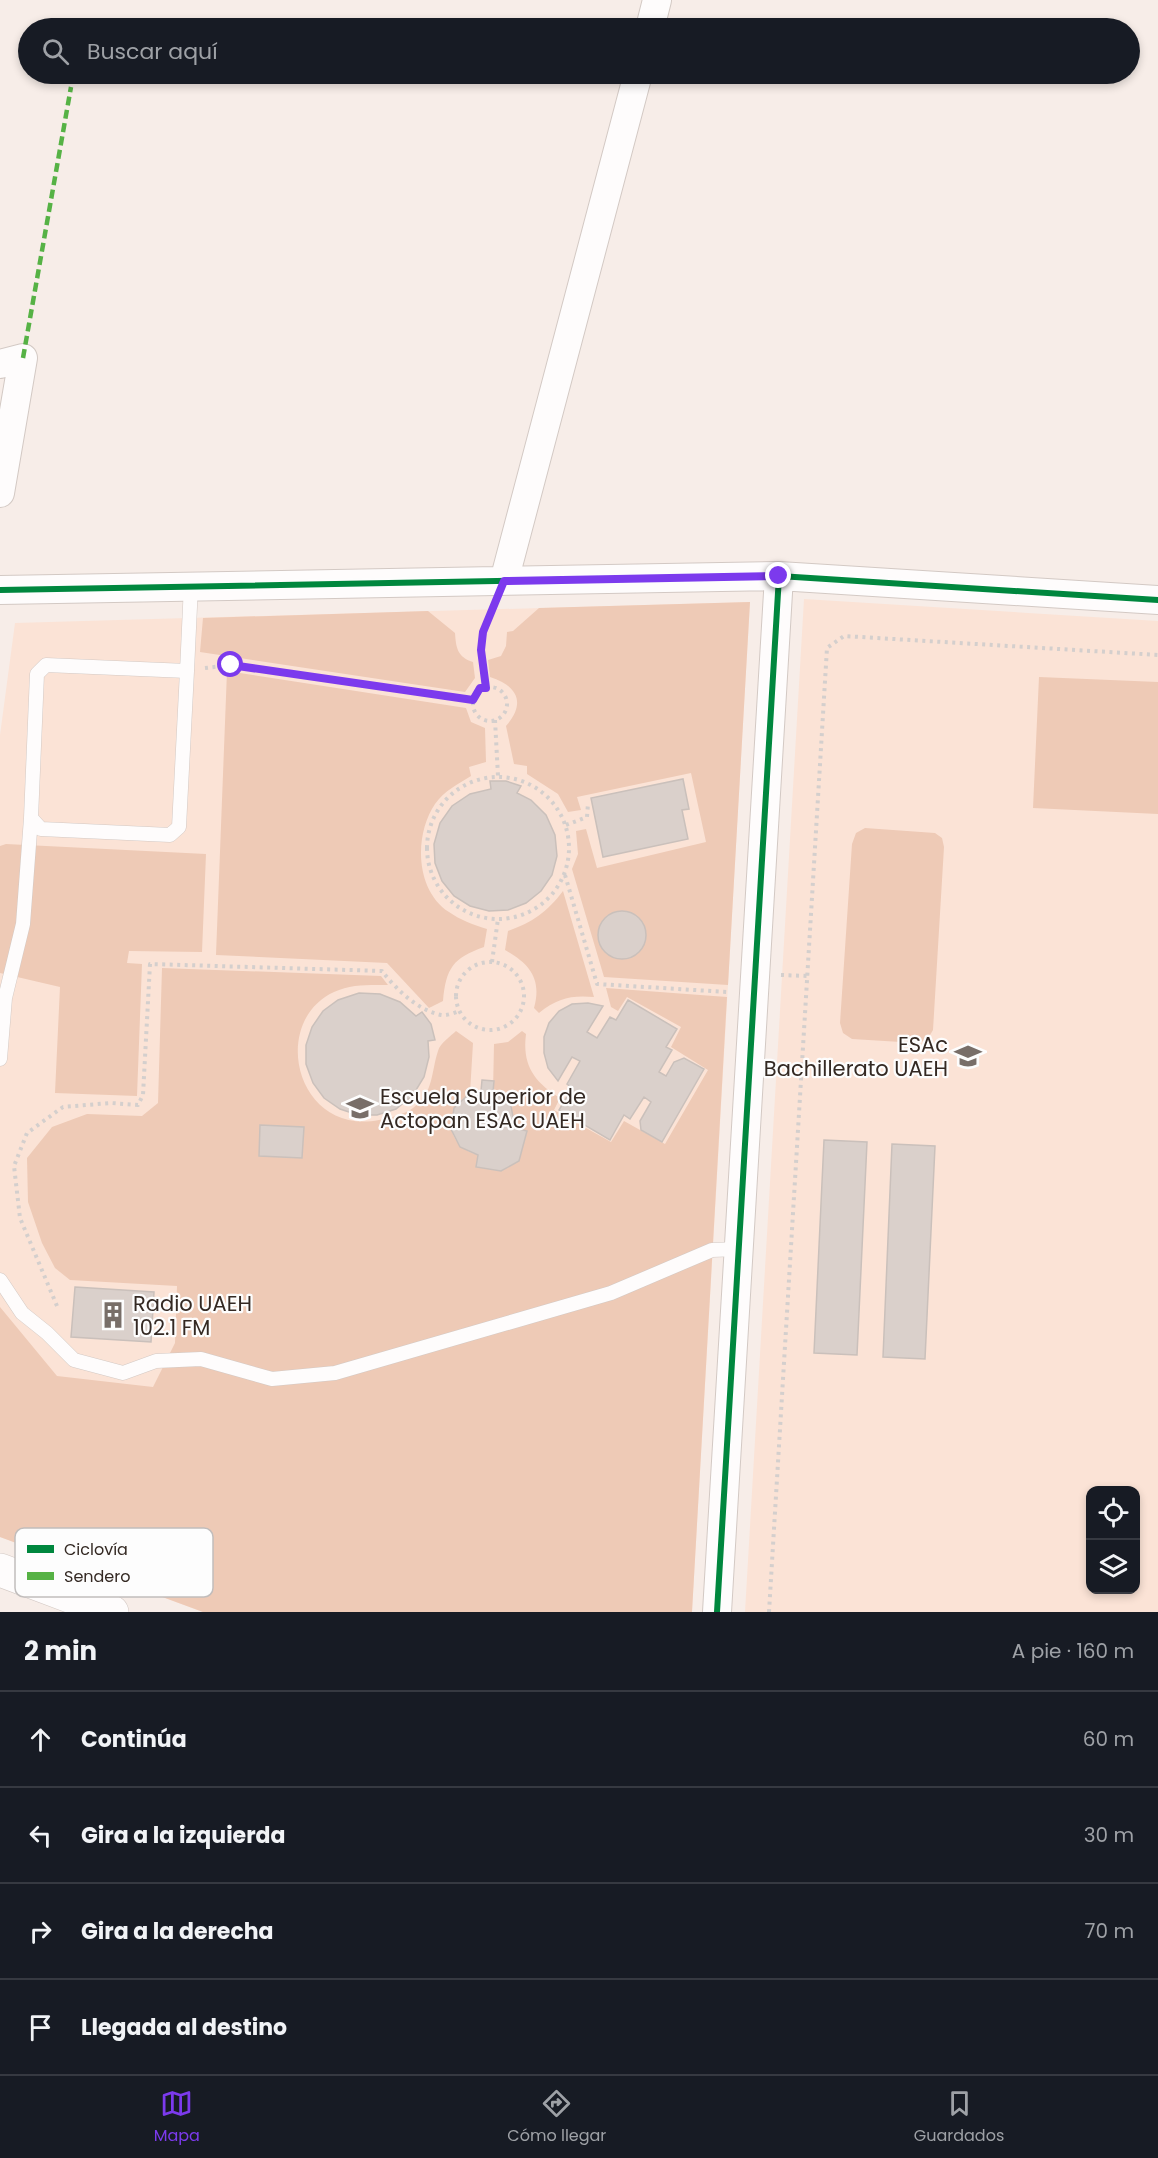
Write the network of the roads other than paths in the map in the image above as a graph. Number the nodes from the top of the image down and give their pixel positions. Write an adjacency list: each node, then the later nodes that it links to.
1 (657, 0): 2 (street)
2 (652, 18)
3 (635, 84): 7 (street)
4 (0, 364): 5 (street)
5 (0, 493)
6 (779, 576): 7 (street); 10 (street); 14 (street)
7 (504, 581): 8 (street)
8 (191, 585): 9 (street); 11 (lane)
9 (0, 590)
10 (1158, 600)
11 (187, 671): 12 (lane); 12 (lane)
12 (31, 818): 13 (lane)
13 (0, 1059)
14 (739, 1249): 15 (lane); 20 (street)
15 (0, 1280)
16 (0, 1570): 17 (street)
17 (15, 1576)
18 (72, 1597): 19 (street)
19 (112, 1612)
20 (717, 1612)

